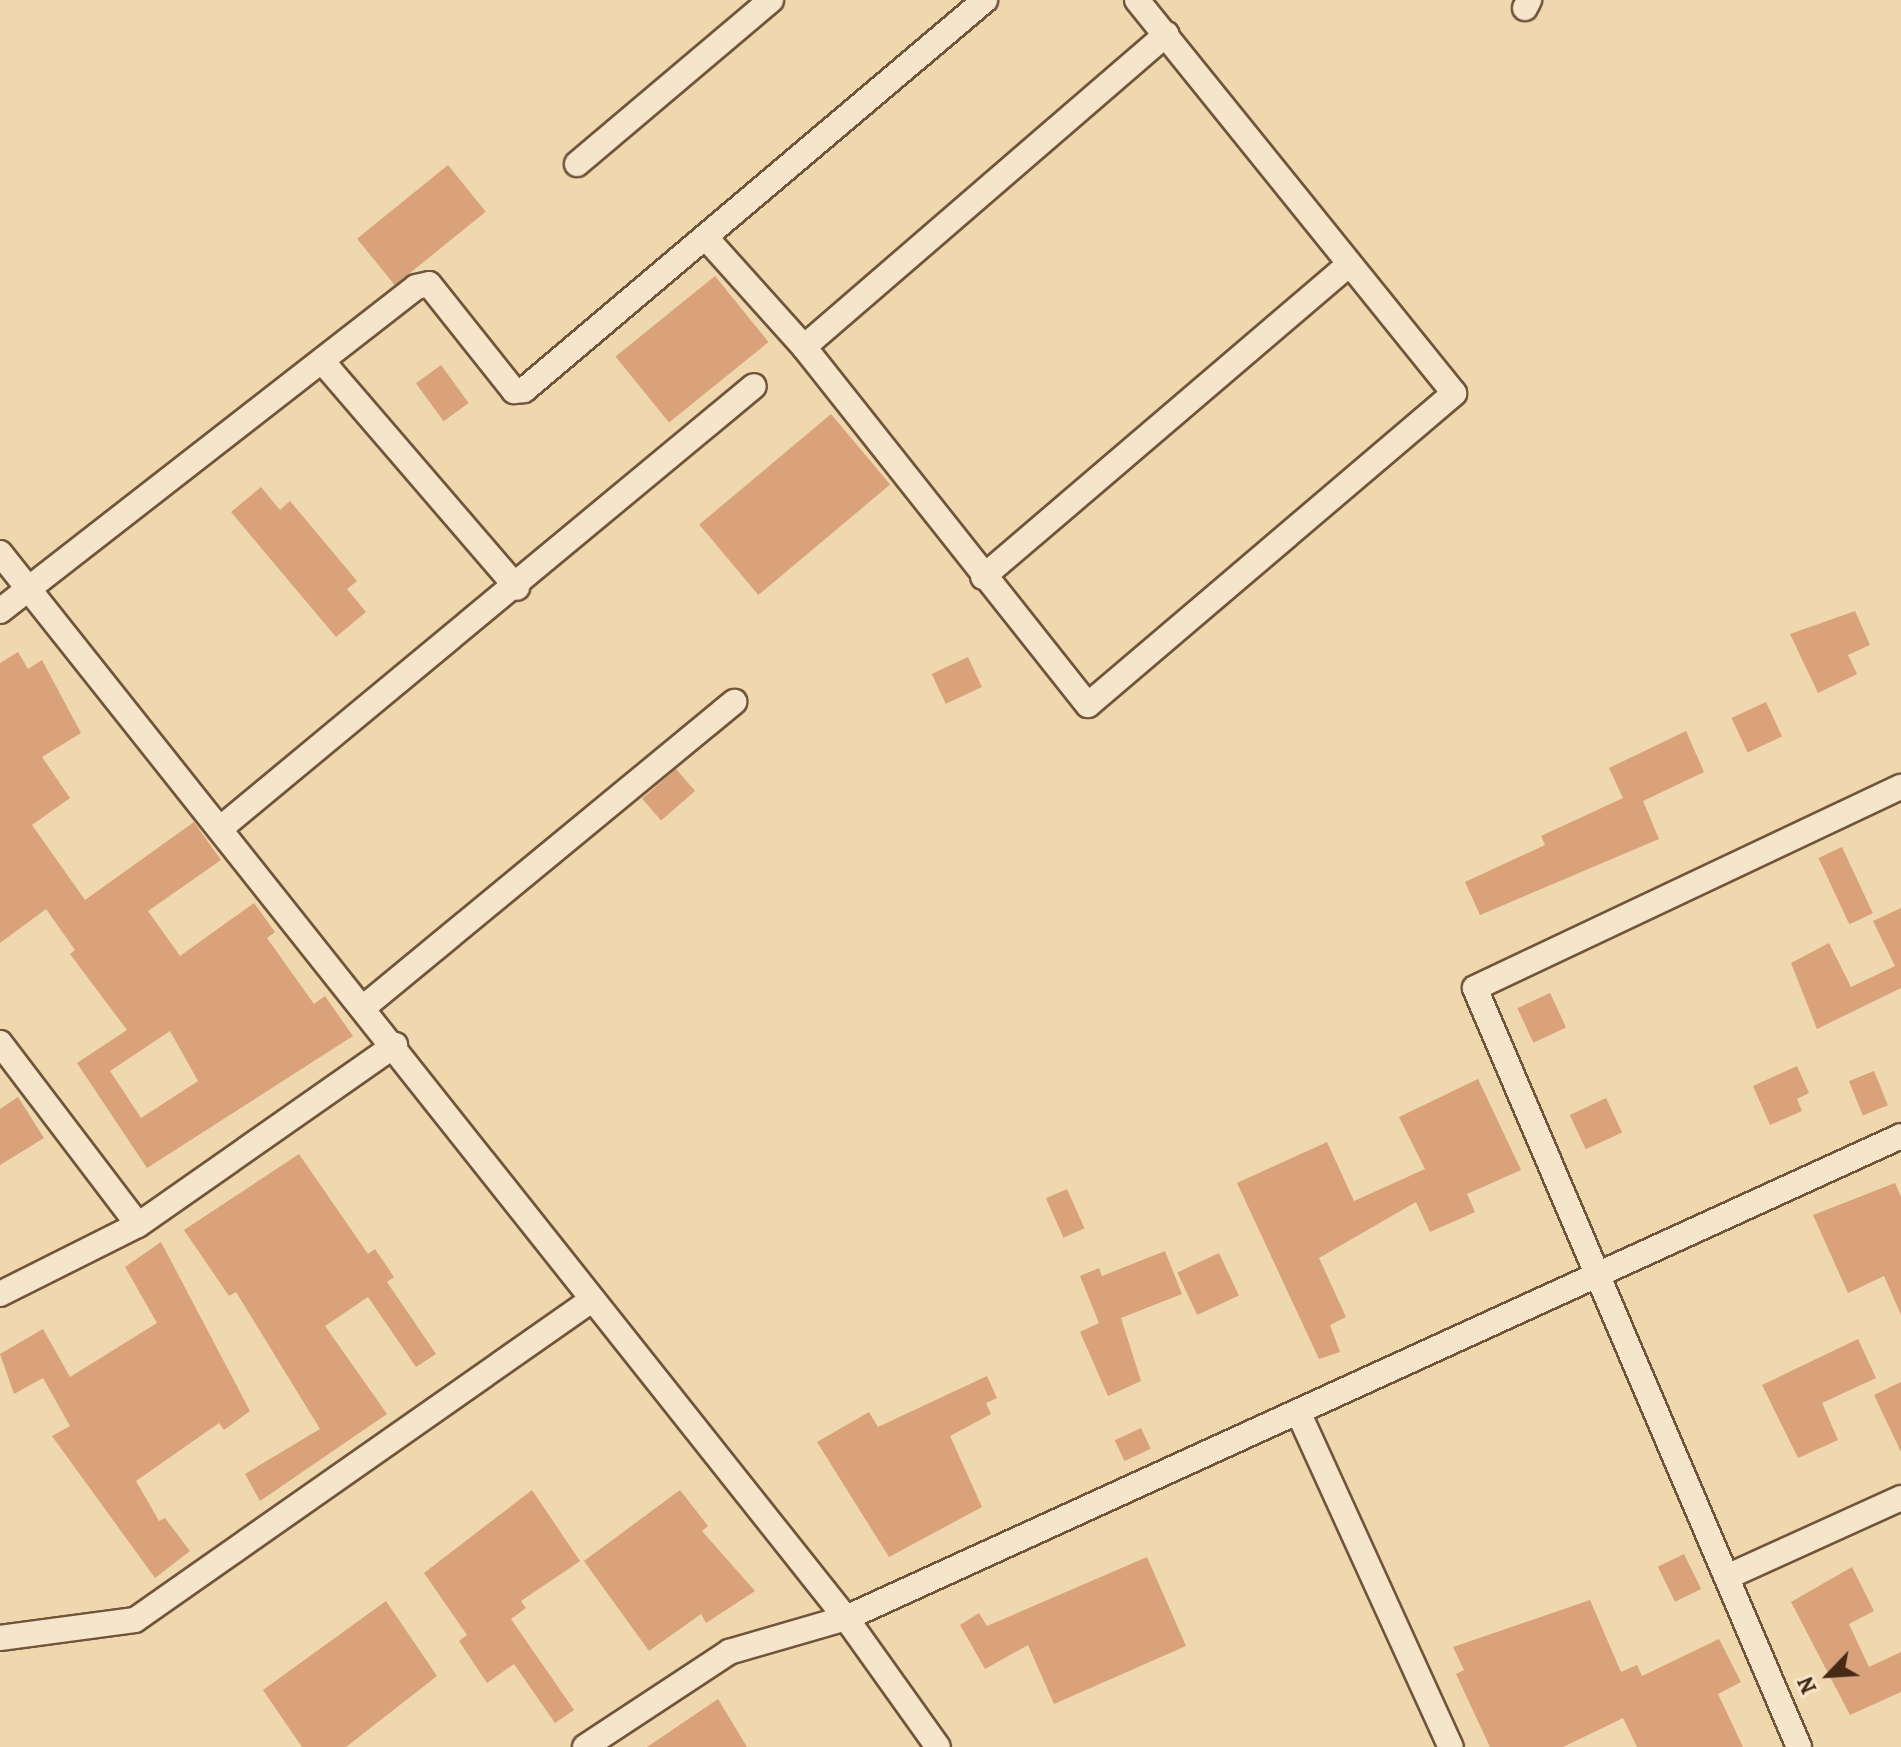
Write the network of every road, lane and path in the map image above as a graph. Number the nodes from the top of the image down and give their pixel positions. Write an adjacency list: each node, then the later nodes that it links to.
1 (771, 0): 5 (street)
2 (985, 0): 6 (street)
3 (1137, 0): 4 (street)
4 (1166, 34): 7 (street); 8 (street)
5 (577, 164)
6 (707, 239): 8 (street); 9 (street)
7 (1347, 266): 12 (street); 12 (street)
8 (804, 347): 12 (street)
9 (322, 361): 13 (street); 14 (street)
10 (754, 386): 13 (street)
11 (0, 553): 14 (street)
12 (983, 577)
13 (517, 588): 18 (street)
14 (30, 589): 15 (street); 18 (street)
15 (0, 611)
16 (734, 702): 19 (street)
17 (1901, 787): 24 (street)
18 (221, 828): 19 (street)
19 (364, 1007): 21 (street)
20 (0, 1043): 23 (street)
21 (395, 1045): 23 (street); 26 (street)
22 (1901, 1136): 24 (street)
23 (138, 1225): 25 (street)
24 (1600, 1278): 27 (street); 29 (street)
25 (0, 1294)
26 (590, 1301): 30 (street); 31 (street)
27 (1299, 1414): 30 (street); 34 (street)
28 (1901, 1498): 29 (street)
29 (1729, 1576): 35 (street)
30 (846, 1618): 32 (street); 33 (street)
31 (0, 1638)
32 (585, 1747)
33 (938, 1747)
34 (1451, 1747)
35 (1799, 1747)

